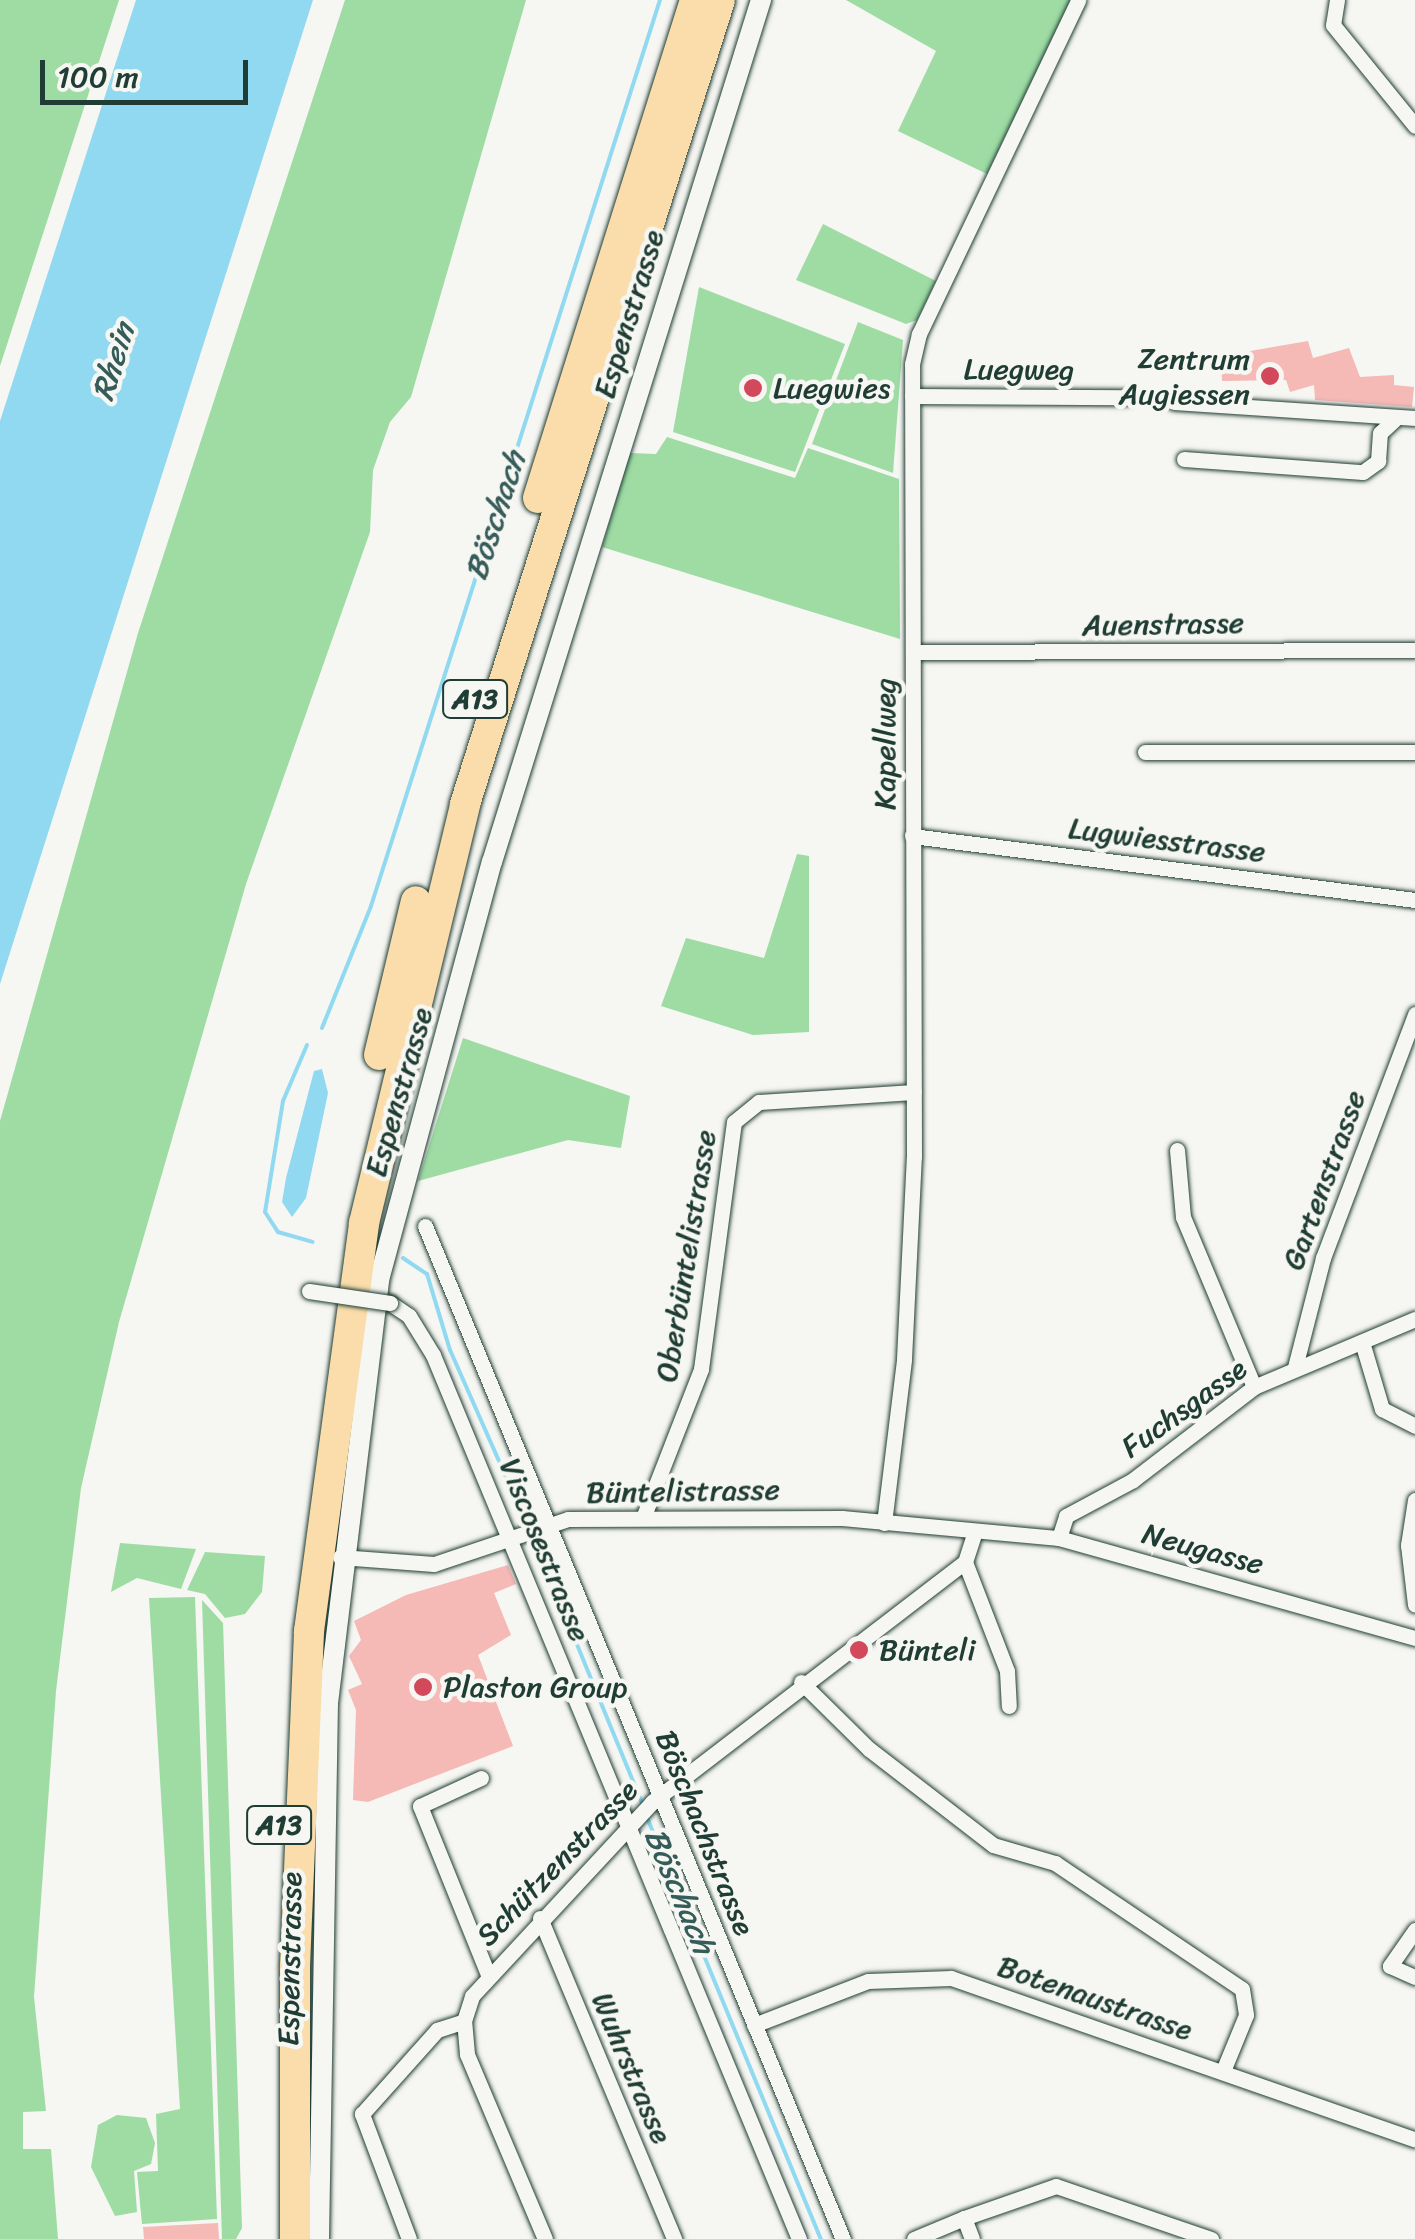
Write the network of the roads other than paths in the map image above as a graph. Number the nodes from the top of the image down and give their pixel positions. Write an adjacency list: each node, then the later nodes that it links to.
1 (695, 0): 57 (highway, A13)
2 (720, 0): 8 (highway, A13)
3 (732, 0): 8 (highway, A13)
4 (761, 0): 39 (street, Espenstrasse)
5 (1078, 0): 9 (street, Kapellweg)
6 (1338, 0): 7 (street)
7 (1415, 126)
8 (598, 378): 58 (highway, A13)
9 (912, 396): 10 (street, Luegweg); 16 (street, Kapellweg)
10 (1127, 397)
11 (1174, 402): 12 (street)
12 (1396, 418): 13 (street); 14 (street)
13 (1415, 418)
14 (1184, 459)
15 (1415, 650): 16 (street, Auenstrasse)
16 (913, 652): 19 (street, Kapellweg)
17 (1145, 752): 18 (street)
18 (1415, 752)
19 (912, 836): 20 (street, Lugwiesstrasse); 22 (street, Kapellweg)
20 (1415, 900)
21 (1415, 1014): 28 (street, Gartenstrasse)
22 (914, 1092): 32 (street, Oberbüntelistrasse); 33 (street, Kapellweg)
23 (1177, 1150): 29 (street)
24 (425, 1226): 34 (street, Böschachstrasse)
25 (309, 1291): 37 (street, Viscosestrasse, bridge)
26 (1415, 1319): 27 (street, Fuchsgasse)
27 (1362, 1342): 28 (street, Fuchsgasse); 30 (street)
28 (1294, 1367): 29 (street, Fuchsgasse)
29 (1254, 1387): 36 (street, Fuchsgasse)
30 (1415, 1426)
31 (1415, 1500): 38 (street)
32 (643, 1518): 33 (street, Büntelistrasse); 34 (street, Büntelistrasse)
33 (884, 1522): 35 (street, Büntelistrasse)
34 (550, 1526): 37 (street, Büntelistrasse); 46 (street, Böschachstrasse)
35 (974, 1534): 36 (street, Neugasse); 40 (street)
36 (1059, 1538): 42 (street, Neugasse)
37 (513, 1540): 39 (street, Büntelistrasse); 47 (street, Viscosestrasse)
38 (1412, 1553): 41 (street)
39 (340, 1557): 59 (street, Espenstrasse)
40 (965, 1562): 43 (street, Schützenstrasse); 44 (street)
41 (1415, 1605)
42 (1415, 1638)
43 (802, 1682): 46 (street, Schützenstrasse); 54 (street)
44 (1008, 1706)
45 (481, 1778): 50 (street)
46 (656, 1799): 47 (street, Schützenstrasse); 53 (street, Böschachstrasse)
47 (630, 1824): 48 (street, Schützenstrasse); 63 (street, Viscosestrasse)
48 (540, 1918): 50 (street, Schützenstrasse); 62 (street, Wuhrstrasse)
49 (1415, 1930): 51 (street)
50 (488, 1974): 52 (street, Schützenstrasse)
51 (1415, 1977)
52 (464, 2021): 60 (street); 61 (street)
53 (754, 2025): 54 (street, Botenaustrasse); 64 (street, Böschachstrasse)
54 (1223, 2071): 55 (street, Botenaustrasse)
55 (1415, 2140)
56 (964, 2218): 65 (street); 66 (street); 67 (street)
57 (274, 2239)
58 (295, 2239)
59 (319, 2239)
60 (409, 2239)
61 (545, 2239)
62 (674, 2239)
63 (799, 2239)
64 (843, 2239)
65 (914, 2239)
66 (972, 2239)
67 (1211, 2239)

